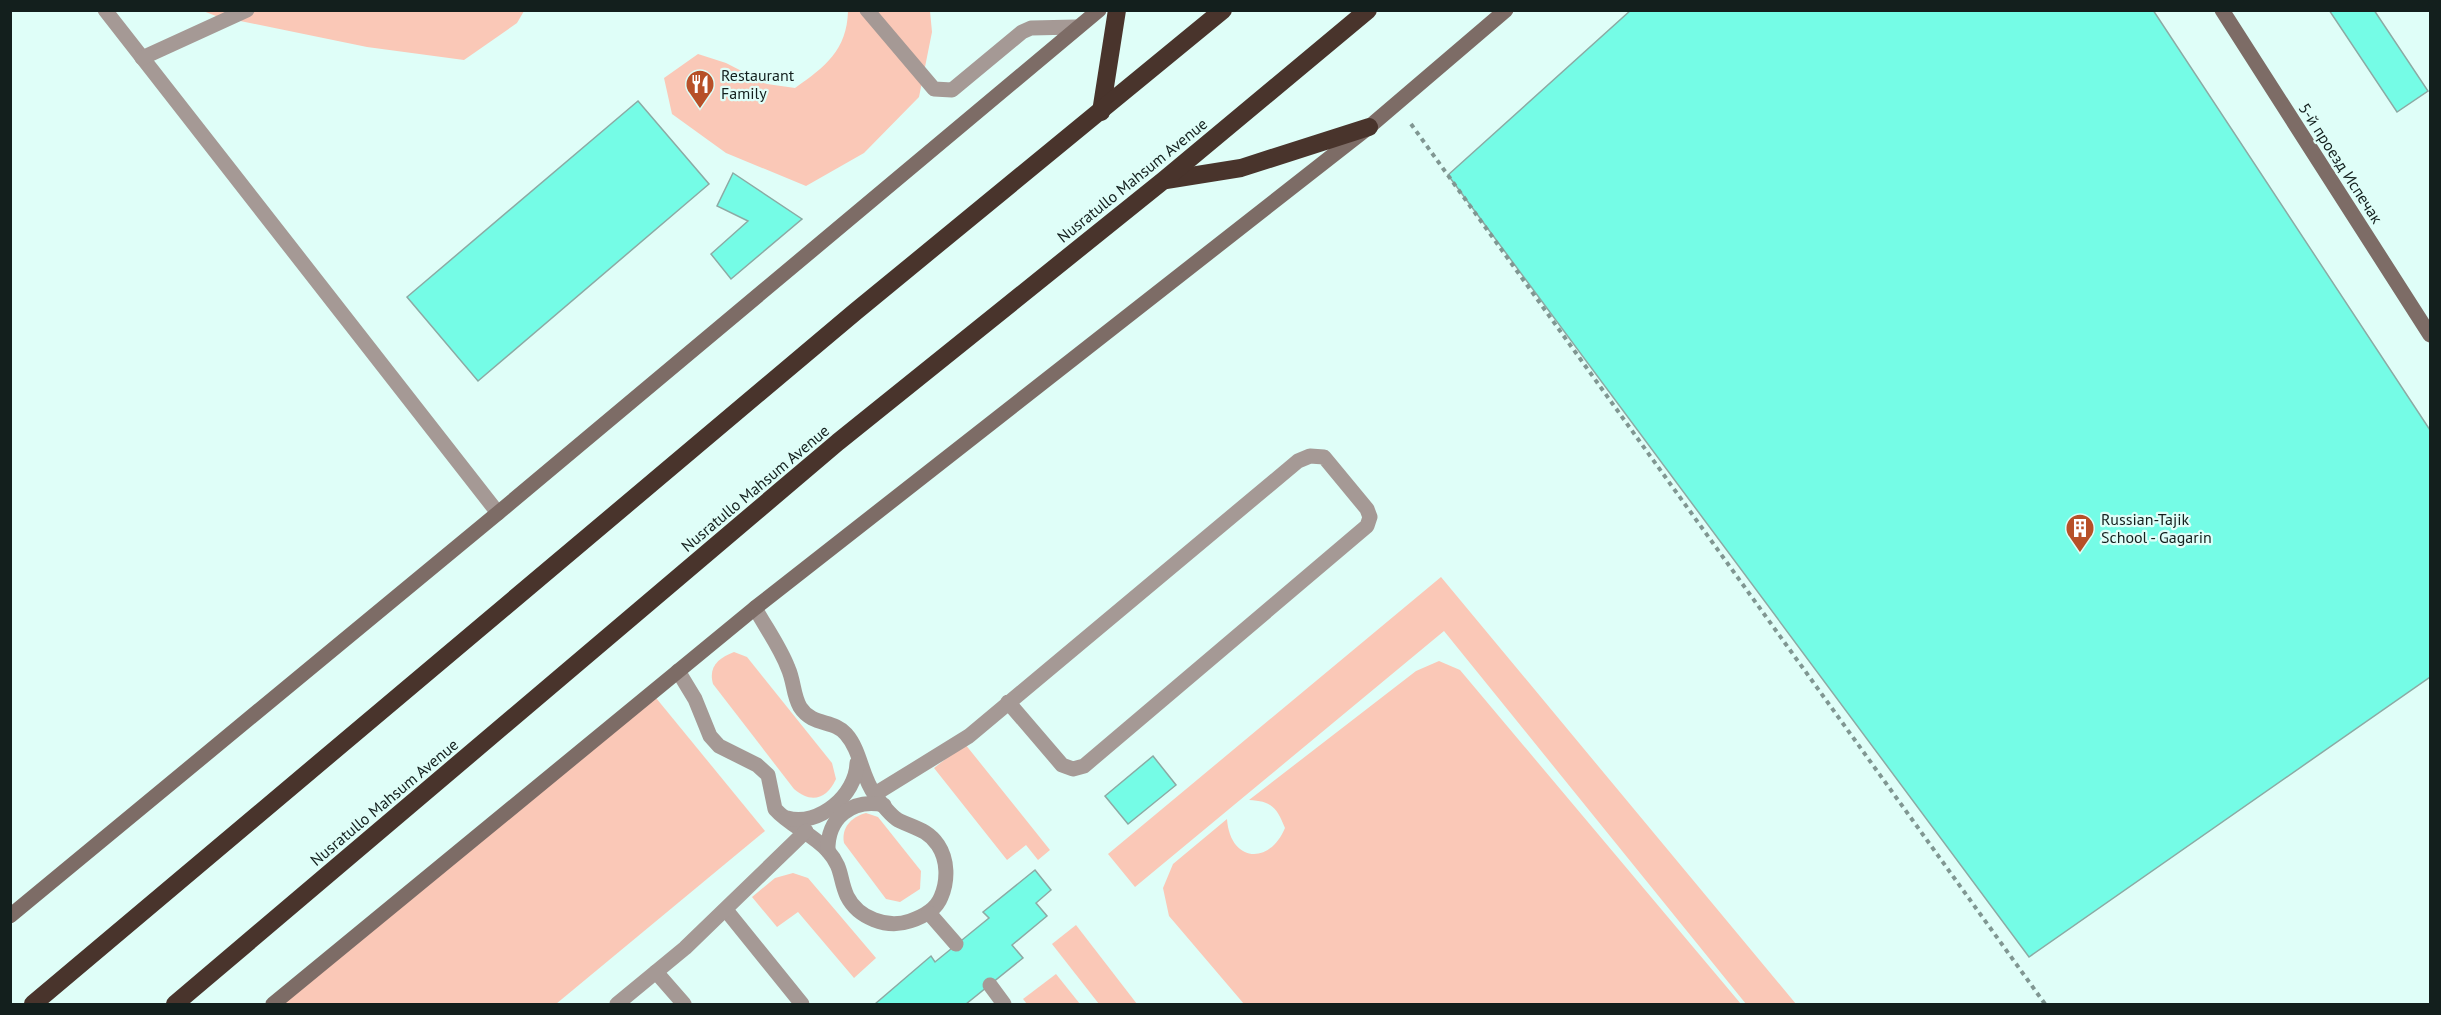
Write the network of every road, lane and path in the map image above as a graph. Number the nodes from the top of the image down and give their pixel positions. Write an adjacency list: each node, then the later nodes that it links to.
1 (105, 10): 11 (lane)
2 (247, 10): 11 (lane)
3 (867, 10): 10 (lane)
4 (1098, 10): 10 (street)
5 (1117, 10): 13 (highway)
6 (1223, 10): 13 (highway)
7 (1368, 10): 15 (highway, Nusratullo Mahsum Avenue)
8 (1506, 10): 12 (street)
9 (2222, 10): 16 (street, 5-й проезд Испечак)
10 (1076, 27): 17 (street)
11 (142, 58): 17 (lane)
12 (1397, 104): 14 (street); 39 (path)
13 (1101, 112): 32 (highway)
14 (1369, 128): 15 (highway); 18 (street)
15 (1164, 180): 33 (highway, Nusratullo Mahsum Avenue)
16 (2430, 334)
17 (498, 513): 28 (street)
18 (755, 609): 19 (street); 21 (lane)
19 (678, 671): 23 (lane); 34 (street)
20 (1008, 702): 20 (lane); 22 (lane)
21 (857, 754): 22 (lane); 23 (lane)
22 (879, 800): 25 (lane); 27 (lane)
23 (782, 817): 24 (lane)
24 (806, 831): 25 (lane); 26 (lane)
25 (828, 850): 27 (lane)
26 (726, 910): 30 (lane); 37 (lane)
27 (929, 913): 29 (lane)
28 (10, 916)
29 (956, 944)
30 (656, 972): 35 (lane); 36 (lane)
31 (990, 985): 38 (lane)
32 (33, 1005)
33 (175, 1005)
34 (273, 1005)
35 (617, 1005)
36 (684, 1005)
37 (802, 1005)
38 (1004, 1005)
39 (2045, 1005)

